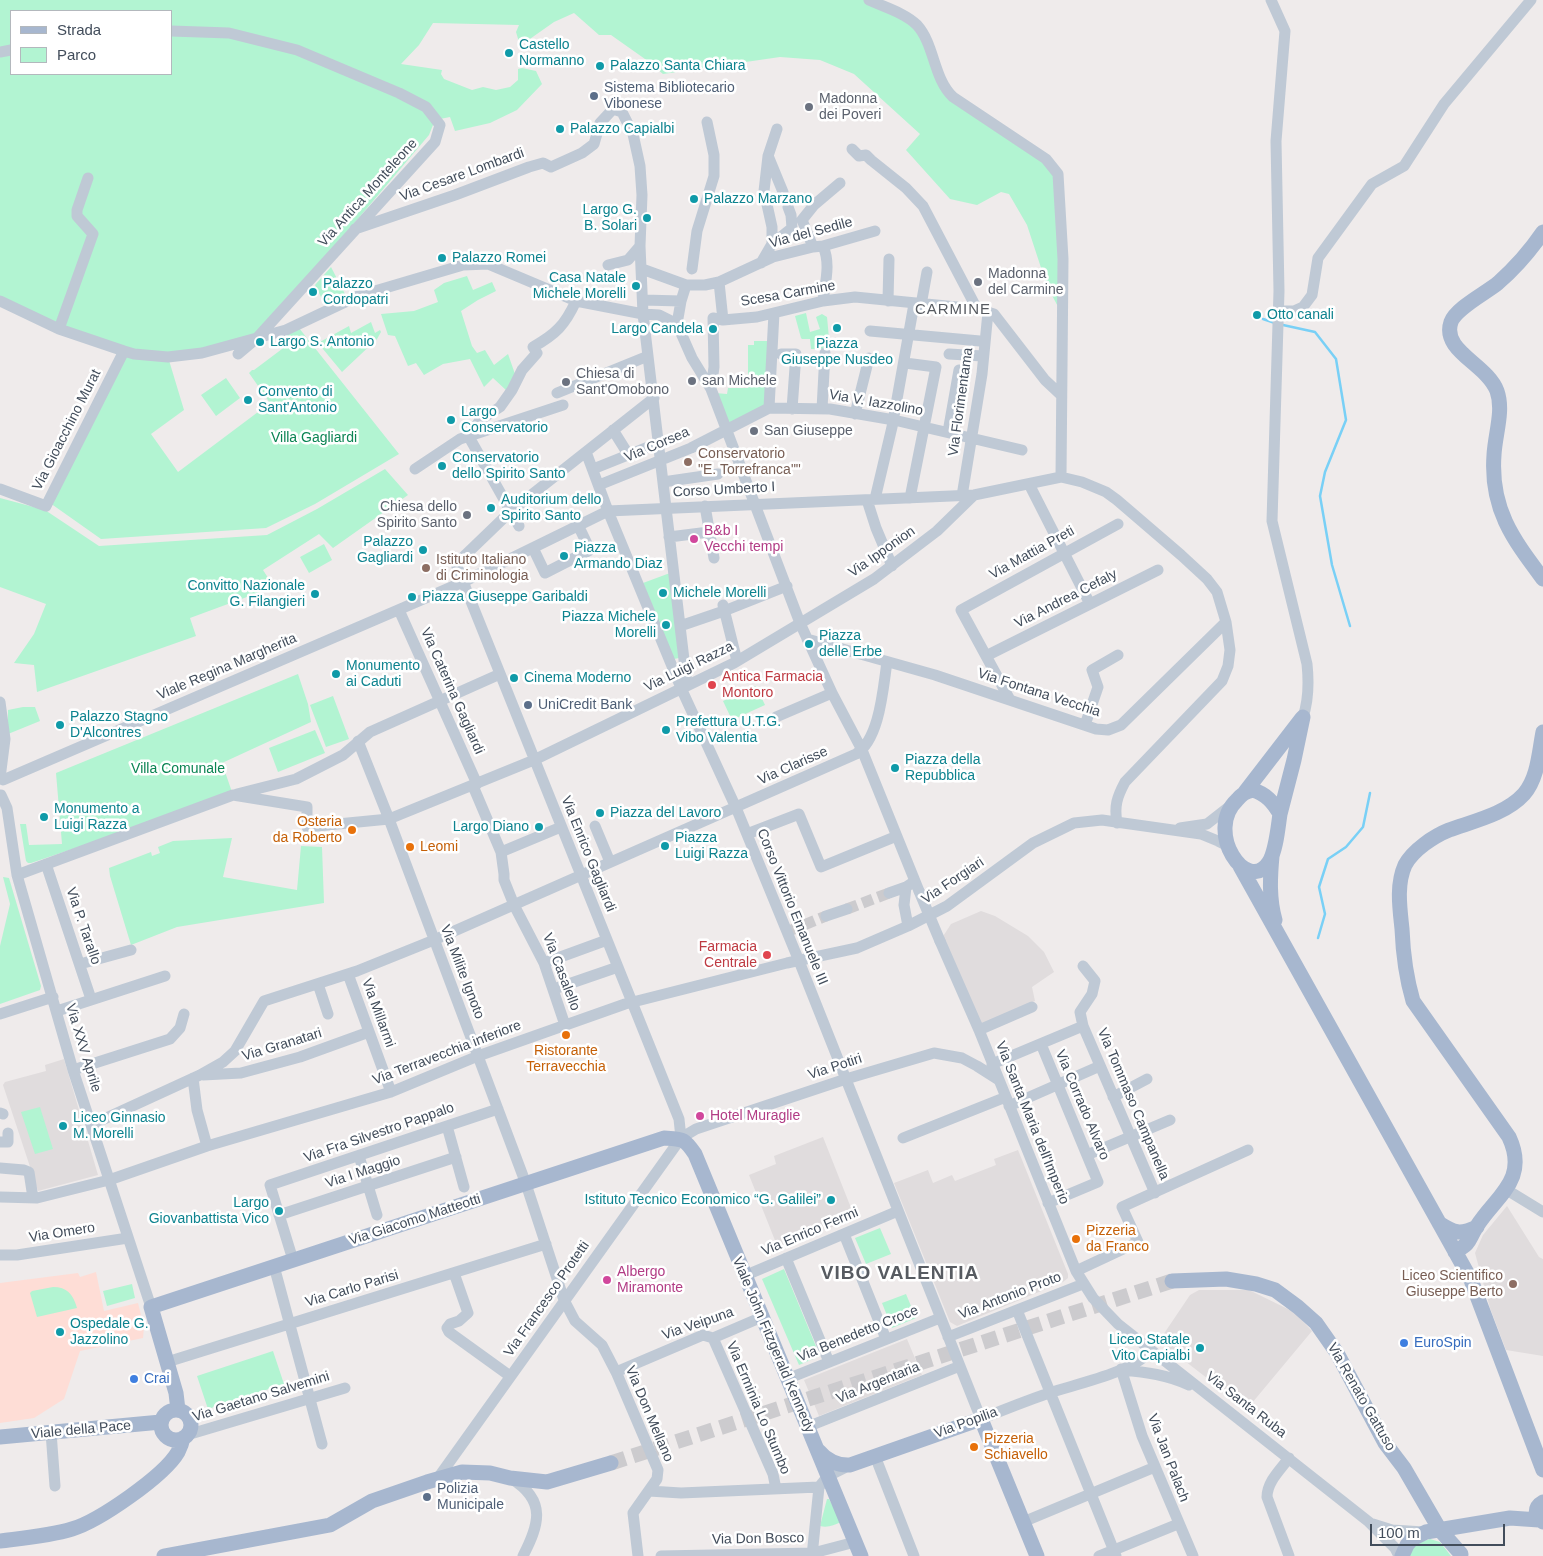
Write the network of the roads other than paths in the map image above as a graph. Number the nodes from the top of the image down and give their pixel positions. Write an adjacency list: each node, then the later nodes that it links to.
1 (869, 0): 57 (street)
2 (1271, 0): 35 (street)
3 (1531, 0): 35 (street)
4 (172, 31): 13 (street, Via Antica Monteleone)
5 (707, 122): 23 (street)
6 (777, 129): 8 (street)
7 (852, 149): 34 (street)
8 (768, 156): 11 (street); 16 (street)
9 (88, 178): 40 (street)
10 (840, 183): 18 (street)
11 (783, 192)
12 (788, 207): 16 (street)
13 (355, 229): 17 (street, Via Cesare Lombardi); 43 (street, Via Antica Monteleone)
14 (875, 231): 18 (street, Via del Sedile)
15 (1543, 232): 102 (main road)
16 (772, 244): 20 (street)
17 (640, 246): 21 (street); 22 (street)
18 (818, 247): 20 (street, Via del Sedile); 31 (street)
19 (889, 259): 32 (street)
20 (760, 263): 25 (street, Via del Sedile)
21 (608, 265)
22 (642, 269): 26 (street, Via del Sedile); 27 (street)
23 (692, 269)
24 (927, 272): 33 (street)
25 (719, 282): 26 (street, Via del Sedile); 38 (street)
26 (686, 285): 28 (street)
27 (643, 300): 28 (street); 37 (street)
28 (681, 300): 39 (street)
29 (0, 301): 40 (street)
30 (576, 301): 37 (street); 43 (street); 69 (street)
31 (823, 301): 32 (street, Scesa Carmine); 36 (street, Scesa Carmine)
32 (888, 301): 33 (street, Scesa Carmine)
33 (918, 304): 34 (street, Scesa Carmine); 42 (street)
34 (983, 310): 51 (street, Via Florimentama); 57 (street)
35 (1278, 311): 123 (street)
36 (774, 313): 38 (street, Scesa Carmine); 60 (street)
37 (642, 314): 39 (street); 50 (street)
38 (718, 319): 55 (street)
39 (677, 324): 55 (street, Via Santa Maria dell'Imperio)
40 (59, 329): 45 (street)
41 (870, 331): 42 (street)
42 (910, 335): 44 (street); 53 (street)
43 (257, 338): 45 (street); 47 (street, Via Antica Monteleone)
44 (980, 341)
45 (124, 351): 83 (street, Via Gioacchino Murat)
46 (825, 352): 62 (street)
47 (238, 354)
48 (781, 354): 61 (street)
49 (950, 354): 51 (street)
50 (648, 356): 56 (street); 58 (street)
51 (983, 356): 70 (street, Via Florimentama)
52 (869, 358): 63 (street)
53 (905, 363): 64 (street); 65 (street)
54 (960, 370): 68 (street)
55 (711, 389): 67 (street, Via Santa Maria dell'Imperio)
56 (557, 394)
57 (1061, 394): 79 (street)
58 (654, 398): 66 (street); 71 (street)
59 (563, 404): 69 (street)
60 (770, 408): 61 (street, Via V. Iazzolino); 67 (street, Via V. Iazzolino)
61 (792, 409): 62 (street, Via V. Iazzolino)
62 (822, 409): 63 (street, Via V. Iazzolino)
63 (855, 414): 64 (street, Via V. Iazzolino)
64 (894, 420): 65 (street, Via V. Iazzolino); 86 (street)
65 (923, 427): 68 (street, Via V. Iazzolino); 85 (street)
66 (613, 430): 73 (street); 74 (street)
67 (726, 430): 75 (street, Via Corsea); 87 (street, Via Santa Maria dell'Imperio)
68 (948, 432): 70 (street, Via V. Iazzolino)
69 (469, 437): 76 (street); 91 (street)
70 (972, 437): 72 (street, Via V. Iazzolino); 84 (street, Via Florimentama)
71 (658, 443): 74 (street); 75 (street)
72 (1022, 450)
73 (586, 452): 77 (street, Corso Vittorio Emanuele III); 91 (street)
74 (628, 454): 77 (street)
75 (661, 460): 80 (street); 82 (street, Via Corsea)
76 (415, 469)
77 (593, 469): 82 (street, Corso Vittorio Emanuele III)
78 (718, 474): 80 (street)
79 (1061, 477): 81 (street, Corso Umberto I); 108 (street)
80 (663, 482): 89 (street)
81 (1029, 484): 84 (street, Corso Umberto I); 98 (street)
82 (599, 485): 90 (street, Corso Vittorio Emanuele III)
83 (0, 489)
84 (968, 496): 85 (street, Corso Umberto I); 100 (street, Via Ipponion)
85 (910, 498): 86 (street, Corso Umberto I)
86 (871, 500): 87 (street, Corso Umberto I); 100 (street)
87 (756, 504): 88 (street, Corso Umberto I); 104 (street, Via Santa Maria dell'Imperio)
88 (705, 506): 89 (street, Corso Umberto I); 95 (street)
89 (666, 508): 90 (street, Corso Umberto I); 96 (street)
90 (608, 510): 93 (street, Corso Umberto I); 117 (street, Corso Vittorio Emanuele III)
91 (511, 511): 94 (street); 103 (street)
92 (1118, 524): 98 (street, Via Mattia Preti)
93 (578, 525): 97 (street, Corso Umberto I); 97 (street)
94 (519, 526)
95 (709, 532): 96 (street); 99 (street)
96 (670, 537): 110 (street)
97 (532, 548): 103 (street, Corso Umberto I)
98 (1064, 552): 105 (street); 113 (street, Via Mattia Preti)
99 (714, 558)
100 (892, 566): 109 (street, Via Ipponion)
101 (1158, 570): 105 (street, Via Andrea Cefaly)
102 (1543, 579)
103 (463, 582): 107 (street, Viale Regina Margherita); 116 (street, Via Enrico Gagliardi)
104 (787, 586): 106 (street); 109 (street, Via Santa Maria dell'Imperio)
105 (1090, 604): 113 (street, Via Andrea Cefaly)
106 (724, 608): 110 (street); 114 (street)
107 (399, 610): 119 (street, Via Caterina Gagliardi); 129 (street, Viale Regina Margherita)
108 (1226, 622): 124 (street, Via Fontana Vecchia); 138 (street)
109 (800, 623): 111 (street, Via Santa Maria dell'Imperio); 114 (street, Via Luigi Razza)
110 (680, 626): 117 (street)
111 (807, 640): 115 (street, Via Fontana Vecchia); 118 (street, Via Santa Maria dell'Imperio)
112 (1118, 655): 124 (street)
113 (986, 656): 120 (street)
114 (737, 662): 117 (street, Via Luigi Razza)
115 (887, 662): 120 (street, Via Fontana Vecchia); 127 (street)
116 (500, 674): 119 (street); 128 (street, Via Enrico Gagliardi)
117 (684, 687): 128 (street, Via Luigi Razza); 135 (street, Corso Vittorio Emanuele III)
118 (832, 693): 122 (street); 127 (street, Via Santa Maria dell'Imperio)
119 (440, 700): 126 (street); 130 (street, Via Caterina Gagliardi)
120 (1010, 700): 124 (street, Via Fontana Vecchia)
121 (0, 702): 129 (street)
122 (776, 717)
123 (1303, 717): 131 (main road); 136 (main road)
124 (1085, 725)
125 (1543, 732): 213 (main road)
126 (358, 741): 133 (street); 137 (street, Via Milite Ignoto)
127 (862, 750): 135 (street, Via Clarisse); 152 (street, Via Santa Maria dell'Imperio)
128 (534, 760): 130 (street, Via Luigi Razza); 140 (street, Via Enrico Gagliardi)
129 (1, 779): 132 (street)
130 (475, 785): 137 (street, Via Luigi Razza); 145 (street, Via Caterina Gagliardi)
131 (1245, 792): 134 (main road); 136 (main road)
132 (0, 795): 150 (street, Via XXV Aprile)
133 (233, 795): 137 (street, Via Luigi Razza); 148 (street)
134 (1230, 806): 141 (street); 144 (main road)
135 (735, 807): 142 (street, Corso Vittorio Emanuele III); 147 (street, Via Clarisse)
136 (1280, 814): 146 (main road)
137 (389, 819): 159 (street, Via Milite Ignoto)
138 (1117, 823): 141 (street, Via Forgiari); 157 (street, Via Forgiari)
139 (595, 826): 147 (street)
140 (561, 827): 145 (street); 151 (street, Via Enrico Gagliardi)
141 (1164, 830): 144 (street)
142 (746, 834): 143 (street); 162 (street, Corso Vittorio Emanuele III)
143 (892, 838)
144 (1228, 846): 149 (main road)
145 (501, 852): 154 (street, Via Casalello)
146 (1272, 856): 149 (main road); 158 (main road)
147 (610, 862): 151 (street, Via Clarisse)
148 (46, 864): 150 (street); 164 (street, Via P. Tarallo)
149 (1240, 866): 158 (main road)
150 (16, 875): 171 (street, Via XXV Aprile)
151 (581, 875): 154 (street, Via Clarisse); 160 (street, Via Enrico Gagliardi)
152 (914, 886): 153 (street); 157 (street); 181 (street, Via Santa Maria dell'Imperio, bridge)
153 (889, 893)
154 (514, 905): 159 (street, Via Clarisse); 163 (street, Via Casalello)
155 (847, 909): 156 (street)
156 (826, 916)
157 (908, 926): 162 (street, Via Forgiari)
158 (1279, 939): 222 (main road)
159 (434, 940): 167 (street, Via Clarisse); 184 (street, Via Milite Ignoto)
160 (607, 940): 163 (street); 166 (street, Via Enrico Gagliardi)
161 (131, 950): 164 (street)
162 (799, 961): 173 (street, Via Terravecchia inferiore); 189 (street, Corso Vittorio Emanuele III)
163 (544, 963): 170 (street, Via Casalello)
164 (80, 964): 172 (street, Via P. Tarallo)
165 (1083, 966): 180 (street)
166 (618, 967): 170 (street); 173 (street, Via Enrico Gagliardi)
167 (348, 974): 169 (street, Via Clarisse); 182 (street, Via Millarmi)
168 (165, 976): 172 (street)
169 (318, 984): 178 (street); 188 (street, Via Clarisse)
170 (554, 989): 179 (street, Via Casalello)
171 (53, 997): 175 (street, Via XXV Aprile); 176 (street)
172 (91, 998): 175 (street)
173 (632, 1002): 179 (street, Via Terravecchia inferiore); 201 (street, Via Enrico Gagliardi)
174 (1032, 1008): 181 (street)
175 (57, 1011): 187 (street, Via XXV Aprile)
176 (0, 1014)
177 (184, 1014): 187 (street)
178 (328, 1014)
179 (565, 1025): 184 (street, Via Terravecchia inferiore)
180 (1083, 1026): 183 (street); 186 (street, Via Tommaso Campanella)
181 (979, 1030): 185 (street, Via Santa Maria dell'Imperio)
182 (369, 1032): 188 (street, Via Granatari); 193 (street, Via Millarmi)
183 (1041, 1044): 185 (street); 192 (street, Via Corrado Alvaro)
184 (478, 1056): 193 (street, Via Terravecchia inferiore); 196 (street, Via Milite Ignoto)
185 (992, 1064): 191 (street, Via Santa Maria dell'Imperio)
186 (1100, 1066): 192 (street); 194 (street, Via Tommaso Campanella)
187 (73, 1070): 198 (street, Via XXV Aprile)
188 (196, 1077): 198 (street, Via Clarisse); 203 (street)
189 (846, 1079): 191 (street, Via Potiri); 201 (street, Via Potiri); 219 (street, Corso Vittorio Emanuele III)
190 (1147, 1079): 194 (street)
191 (998, 1080): 195 (street, Via Santa Maria dell'Imperio)
192 (1057, 1085): 195 (street); 206 (street, Via Corrado Alvaro)
193 (391, 1092): 203 (street, Via Terravecchia inferiore)
194 (1113, 1097): 200 (street, Via Tommaso Campanella)
195 (1008, 1102): 202 (street); 217 (street, Via Santa Maria dell'Imperio)
196 (498, 1110): 199 (street, Via Fra Silvestro Pappalo); 210 (street, Via Milite Ignoto)
197 (1170, 1120): 200 (street)
198 (91, 1125): 209 (street, Via XXV Aprile)
199 (447, 1126): 205 (street, Via Fra Silvestro Pappalo); 207 (street)
200 (1131, 1137): 206 (street); 214 (street, Via Tommaso Campanella)
201 (681, 1138): 210 (main road, Via Giacomo Matteotti); 234 (main road, Viale John Fitzgerald Kennedy); 238 (street, Via Francesco Protetti)
202 (903, 1138)
203 (207, 1146): 209 (street, Via Terravecchia inferiore)
204 (1248, 1150): 214 (street)
205 (359, 1156): 211 (street); 220 (street, Via Fra Silvestro Pappalo)
206 (1087, 1156): 217 (street, Via Corrado Alvaro)
207 (456, 1157): 211 (street, Via I Maggio); 212 (street)
208 (0, 1168): 216 (street)
209 (108, 1180): 216 (street, Via Terravecchia inferiore); 225 (street, Via XXV Aprile)
210 (526, 1184): 226 (street, Via Milite Ignoto); 230 (main road, Via Giacomo Matteotti)
211 (368, 1186): 220 (street, Via I Maggio); 221 (street)
212 (464, 1186)
213 (1507, 1190): 218 (street); 223 (main road)
214 (1155, 1193): 232 (street)
215 (0, 1197): 216 (street, Via Terravecchia inferiore)
216 (33, 1198)
217 (1048, 1203): 232 (street, Via Santa Maria dell'Imperio)
218 (1543, 1212)
219 (893, 1213): 224 (street, Via Enrico Fermi); 243 (street, Corso Vittorio Emanuele III)
220 (279, 1215): 230 (street)
221 (376, 1215)
222 (1438, 1223): 223 (main road); 227 (main road)
223 (1472, 1233): 227 (main road); 235 (main road)
224 (844, 1234): 229 (street, Via Enrico Fermi); 247 (street)
225 (128, 1238): 228 (street, Via Omero); 239 (street, Via XXV Aprile)
226 (546, 1244): 233 (street, Via Carlo Parisi); 238 (street, Via Milite Ignoto)
227 (1455, 1252): 235 (main road)
228 (0, 1255)
229 (786, 1258): 234 (street, Via Enrico Fermi); 250 (street)
230 (293, 1260): 231 (main road, Via Giacomo Matteotti)
231 (274, 1266): 239 (main road, Via Giacomo Matteotti); 244 (street)
232 (1076, 1271): 237 (street, Via Santa Maria dell'Imperio)
233 (454, 1273): 244 (street, Via Carlo Parisi); 254 (street)
234 (744, 1276): 242 (main road, Viale John Fitzgerald Kennedy)
235 (1469, 1278): 274 (main road)
236 (1172, 1281): 290 (main road, Via Renato Gattuso)
237 (1083, 1284): 240 (street, Via Antonio Proto); 241 (street, Via Santa Maria dell'Imperio)
238 (564, 1300): 253 (street, Via Don Mellano); 254 (street, Via Francesco Protetti)
239 (151, 1307): 249 (main road)
240 (1018, 1310): 245 (street, Via Antonio Proto); 257 (street)
241 (1104, 1311): 248 (street, Via Santa Ruba)
242 (762, 1317): 246 (street, Via Veipuna); 255 (main road, Viale John Fitzgerald Kennedy)
243 (940, 1318): 245 (street, Corso Vittorio Emanuele III); 247 (street, Via Benedetto Croce)
244 (290, 1324): 249 (street, Via Carlo Parisi); 259 (street)
245 (948, 1337): 251 (street, Corso Vittorio Emanuele III)
246 (712, 1338): 253 (street, Via Veipuna); 280 (street, Via Erminia Lo Stumbo)
247 (886, 1339): 250 (street, Via Benedetto Croce)
248 (1151, 1350): 252 (street); 258 (street, Via Santa Ruba)
249 (167, 1362): 260 (main road)
250 (829, 1362): 255 (street, Via Benedetto Croce)
251 (960, 1366): 261 (street, Corso Vittorio Emanuele III); 263 (street, Via Argentaria)
252 (1121, 1370): 257 (street, Via Popilia); 258 (street); 273 (street, Via Jan Palach)
253 (616, 1372): 281 (street, Via Don Mellano)
254 (510, 1376): 275 (street, Via Francesco Protetti)
255 (787, 1379): 263 (main road, Viale John Fitzgerald Kennedy)
256 (345, 1388): 259 (street, Via Gaetano Salvemini)
257 (1050, 1393): 261 (street, Via Popilia); 282 (street)
258 (1206, 1394): 270 (street, Via Santa Ruba)
259 (310, 1399): 266 (street, Via Gaetano Salvemini); 267 (street)
260 (178, 1410): 262 (main road); 266 (main road)
261 (980, 1418): 269 (main road, Via Popilia); 286 (main road)
262 (161, 1422): 264 (main road, Viale della Pace); 266 (main road)
263 (807, 1427): 268 (main road, Viale John Fitzgerald Kennedy)
264 (51, 1432): 265 (main road, Viale della Pace); 279 (street)
265 (0, 1437)
266 (185, 1437): 291 (main road)
267 (322, 1444)
268 (816, 1448): 272 (main road); 278 (main road, Viale John Fitzgerald Kennedy)
269 (875, 1456): 272 (main road, Via Popilia); 302 (street)
270 (1289, 1458): 287 (street, Via Santa Ruba); 305 (street)
271 (611, 1463): 277 (main road)
272 (847, 1466): 278 (street); 283 (street)
273 (1155, 1467): 282 (street); 288 (street, Via Jan Palach)
274 (1543, 1470)
275 (438, 1478): 276 (main road); 299 (main road)
276 (510, 1478): 277 (main road); 284 (street)
277 (547, 1482): 284 (street)
278 (824, 1482): 280 (street); 283 (main road, Viale John Fitzgerald Kennedy); 295 (street)
279 (55, 1486)
280 (776, 1489): 281 (street)
281 (648, 1491): 294 (street, Via Don Mellano)
282 (1091, 1494): 286 (street); 293 (street)
283 (836, 1495): 292 (main road, Viale John Fitzgerald Kennedy)
284 (534, 1500): 300 (street)
285 (1541, 1508): 289 (main road)
286 (1023, 1522): 303 (main road)
287 (1369, 1522): 290 (street, Via Santa Ruba); 306 (street, Via Santa Ruba)
288 (1178, 1524): 293 (street); 297 (street, Via Jan Palach)
289 (1469, 1524): 290 (main road); 298 (main road)
290 (1433, 1531): 298 (main road, Via Renato Gattuso); 306 (main road)
291 (0, 1541)
292 (858, 1549): 295 (street, Via Don Bosco)
293 (1115, 1553): 304 (street)
294 (639, 1554)
295 (813, 1554): 296 (street, Via Don Bosco)
296 (711, 1555): 301 (street, Via Don Bosco)
297 (1189, 1555)
298 (1461, 1555)
299 (164, 1556)
300 (523, 1556)
301 (661, 1556)
302 (914, 1556)
303 (1037, 1556)
304 (1099, 1556)
305 (1290, 1556)
306 (1401, 1556)

